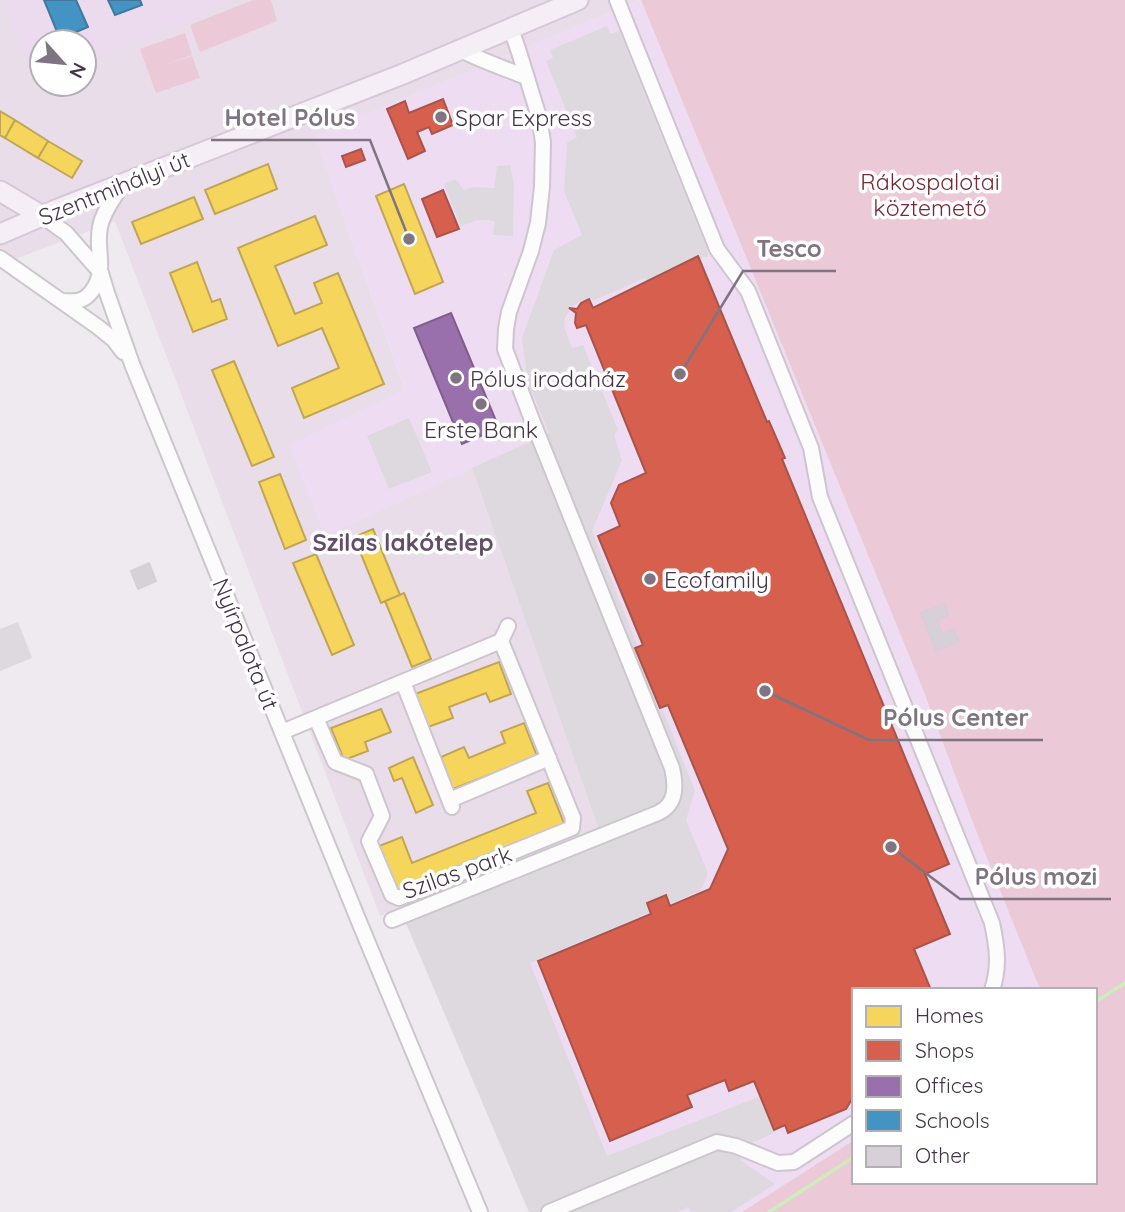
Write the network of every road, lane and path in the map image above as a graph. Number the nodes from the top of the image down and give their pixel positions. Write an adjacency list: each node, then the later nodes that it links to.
1 (578, 0): 3 (main road, Szentmihályi út)
2 (617, 0): 21 (street)
3 (511, 29): 4 (main road, Szentmihályi út); 5 (street)
4 (461, 50): 5 (street); 6 (main road, Szentmihályi út)
5 (526, 78): 20 (street)
6 (123, 183): 8 (main road, Szentmihályi út); 11 (street)
7 (0, 191): 8 (main road, Nyírpalota út)
8 (43, 216): 9 (main road, Szentmihályi út); 11 (street, Nyírpalota út)
9 (5, 232): 10 (street)
10 (2, 259): 12 (street, Nyírpalota út)
11 (101, 274): 12 (street); 13 (street, Nyírpalota út)
12 (62, 301): 13 (street, Nyírpalota út)
13 (132, 364): 18 (street, Nyírpalota út)
14 (508, 626): 15 (street)
15 (501, 641): 16 (street); 19 (street, Szilas park)
16 (404, 681): 17 (street); 19 (street)
17 (316, 718): 18 (street); 19 (street, Szilas park)
18 (282, 732): 23 (street, Nyírpalota út)
19 (548, 758)
20 (392, 920)
21 (993, 988)
22 (852, 1124): 24 (street)
23 (480, 1212)
24 (549, 1212)

